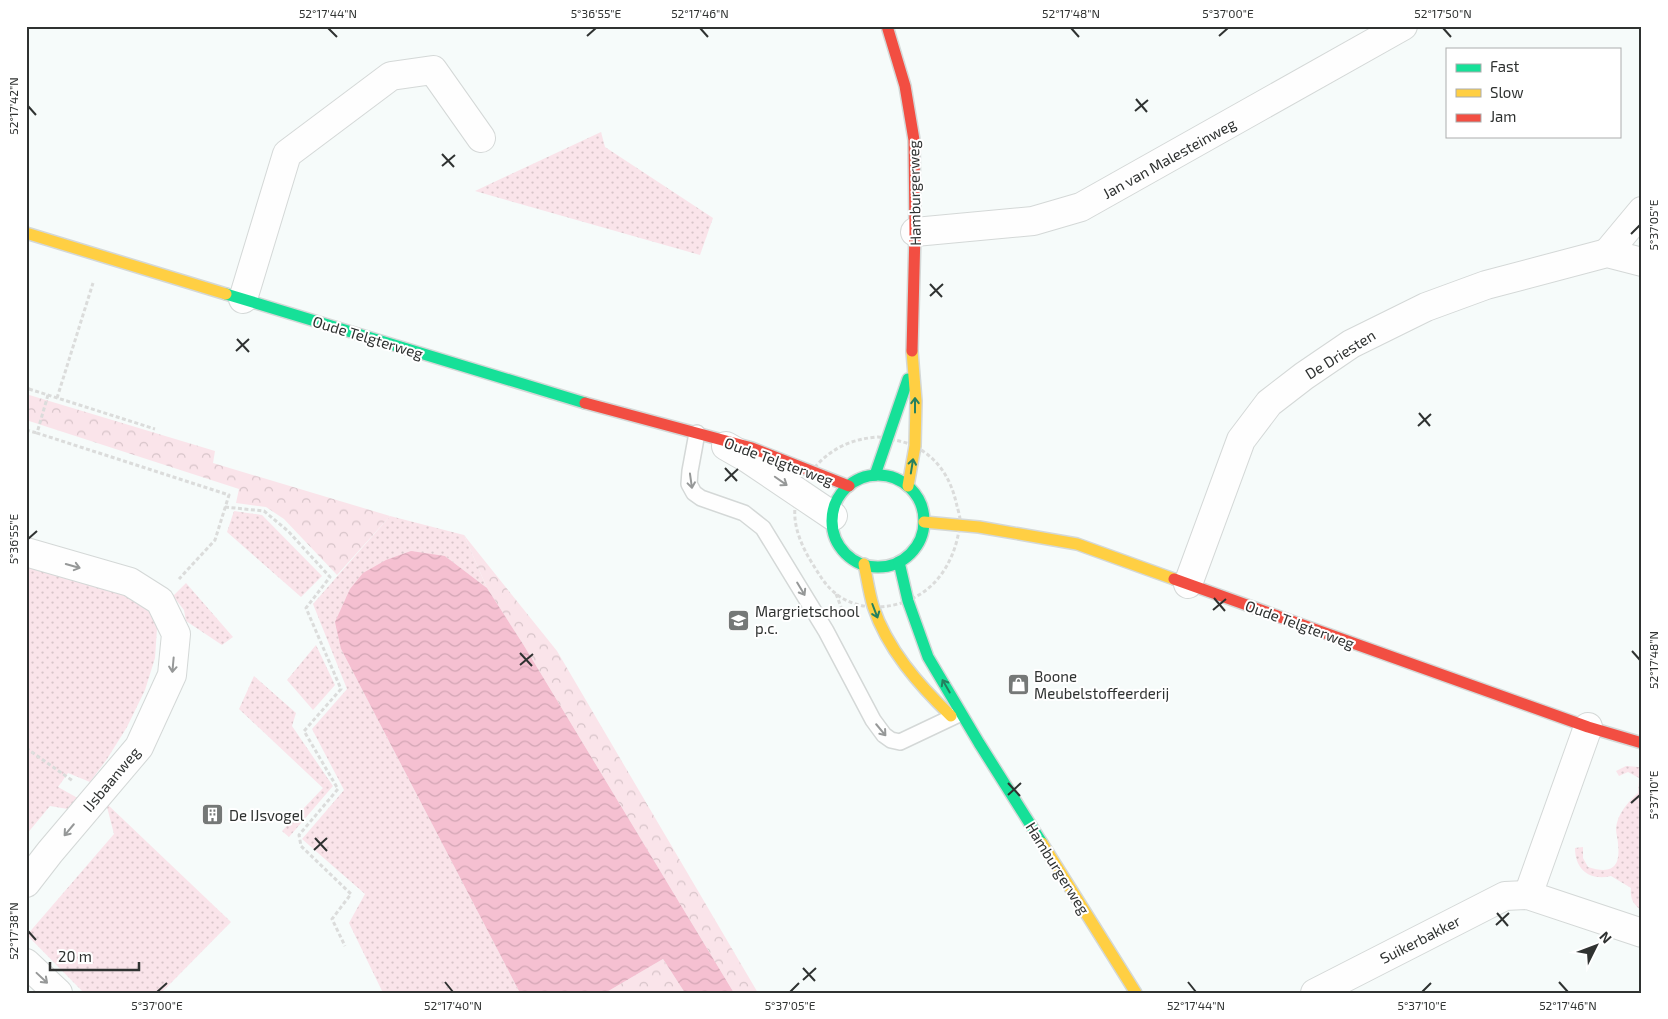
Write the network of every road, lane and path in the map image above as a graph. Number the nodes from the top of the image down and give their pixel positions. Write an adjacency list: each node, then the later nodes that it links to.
1 (887, 26): 5 (street, Hamburgerweg)
2 (1403, 26): 5 (street, Jan van Malesteinweg)
3 (482, 138): 10 (street)
4 (1642, 211): 7 (street)
5 (915, 232): 11 (street, Hamburgerweg)
6 (26, 233): 8 (street, Oude Telgterweg)
7 (1607, 253): 9 (street, De Driesten); 33 (street, De Driesten)
8 (101, 256): 10 (street, Oude Telgterweg); 15 (path)
9 (1642, 262)
10 (243, 299): 19 (street, Oude Telgterweg)
11 (912, 363): 20 (street, Hamburgerweg); 21 (street, Hamburgerweg, one-way to 11)
12 (27, 388): 13 (path); 14 (path)
13 (48, 395): 15 (path); 18 (path)
14 (26, 396)
15 (58, 398): 16 (path)
16 (155, 429)
17 (26, 430): 18 (path)
18 (37, 432): 26 (path)
19 (703, 435): 23 (street, Oude Telgterweg); 37 (lane, one-way to 37)
20 (887, 439): 21 (path); 22 (street, Hamburgerweg); 23 (path)
21 (915, 446): 25 (street, Hamburgerweg, one-way to 21); 29 (path)
22 (875, 475): 24 (street); 25 (street)
23 (805, 482): 24 (street, Oude Telgterweg); 27 (street, Oude Telgterweg); 36 (path)
24 (849, 486): 27 (street)
25 (908, 486): 28 (street)
26 (225, 507): 34 (path); 45 (path)
27 (833, 516): 32 (street)
28 (924, 522): 29 (street, Oude Telgterweg); 31 (street)
29 (959, 524): 33 (street, Oude Telgterweg); 35 (path)
30 (26, 552): 34 (street, one-way to 34)
31 (898, 562): 32 (street); 35 (street, Hamburgerweg)
32 (864, 564): 36 (street, Hamburgerweg)
33 (1188, 584): 38 (street, Oude Telgterweg)
34 (160, 601): 41 (street, IJsbaanweg, one-way to 41)
35 (908, 601): 36 (path); 37 (street, Hamburgerweg, one-way to 35)
36 (873, 606): 37 (street, Hamburgerweg, one-way to 37)
37 (957, 715): 48 (street, Hamburgerweg)
38 (1588, 727): 39 (street, Oude Telgterweg); 43 (street)
39 (1642, 743)
40 (26, 748): 41 (path)
41 (96, 797): 42 (street, IJsbaanweg, one-way to 42)
42 (26, 883)
43 (1528, 896): 44 (street, Suikerbakker); 49 (street, Suikerbakker)
44 (1642, 933)
45 (345, 946)
46 (26, 963): 47 (street, one-way to 47)
47 (58, 993)
48 (1136, 993)
49 (1315, 993)

